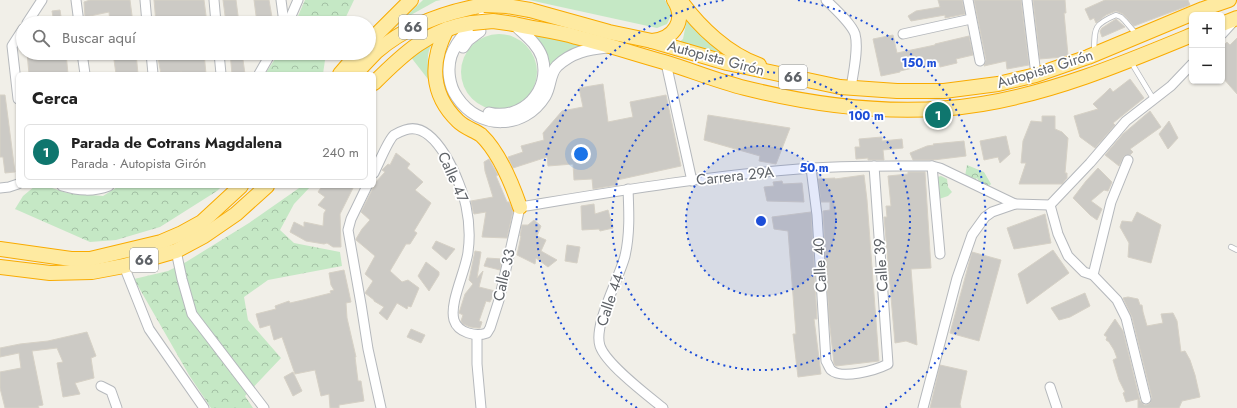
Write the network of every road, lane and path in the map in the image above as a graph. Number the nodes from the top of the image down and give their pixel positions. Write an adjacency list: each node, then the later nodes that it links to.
1 (42, 0): 15 (street)
2 (76, 0): 16 (street)
3 (145, 0): 17 (street)
4 (214, 0): 18 (street)
5 (281, 0): 19 (street)
6 (298, 0): 20 (street)
7 (411, 0): 29 (highway)
8 (504, 0): 34 (street)
9 (674, 0): 33 (highway)
10 (680, 0): 54 (highway)
11 (826, 0): 57 (street)
12 (968, 0): 22 (street)
13 (1027, 0): 53 (street)
14 (1229, 0): 30 (highway, Autopista Girón / 66)
15 (32, 16)
16 (78, 16)
17 (147, 16)
18 (215, 16)
19 (283, 16)
20 (291, 16)
21 (1237, 18): 23 (highway); 27 (street)
22 (971, 19): 28 (street); 43 (street)
23 (1225, 23)
24 (514, 24): 25 (highway, Autopista Girón / 66, bridge); 25 (street); 34 (highway, Autopista Girón / 66)
25 (476, 27): 26 (highway, Autopista Girón / 66)
26 (447, 29): 56 (highway, Autopista Girón / 66); 75 (highway)
27 (1225, 31)
28 (903, 34)
29 (376, 35)
30 (1138, 36): 36 (highway, Autopista Girón / 66); 36 (lane)
31 (1189, 36): 44 (highway, Autopista Girón / 66)
32 (16, 39): 55 (street)
33 (652, 41): 35 (highway, Autopista Girón / 66, bridge); 54 (highway, Autopista Girón / 66)
34 (610, 46): 45 (highway, Autopista Girón / 66)
35 (376, 53)
36 (1094, 55): 53 (highway, Autopista Girón / 66)
37 (83, 60): 47 (street)
38 (152, 60): 48 (street)
39 (220, 60): 49 (street)
40 (267, 60): 50 (street)
41 (352, 60): 51 (highway)
42 (369, 60): 52 (highway, Autopista Girón / 66, bridge)
43 (980, 61)
44 (1130, 61): 45 (highway, Autopista Girón / 66); 58 (lane)
45 (666, 63): 64 (street)
46 (1189, 67): 58 (street)
47 (84, 72)
48 (153, 72)
49 (221, 72)
50 (260, 72)
51 (342, 72)
52 (357, 72)
53 (1036, 75): 57 (highway, Autopista Girón / 66)
54 (788, 76): 57 (highway, Autopista Girón / 66)
55 (16, 81)
56 (376, 81)
57 (851, 88)
58 (1154, 100): 74 (street)
59 (1128, 160): 83 (street)
60 (874, 166): 61 (street, Carrera 29A); 62 (street, Carrera 29A); 85 (street, Calle 39)
61 (932, 166): 73 (street, Carrera 29A); 80 (street)
62 (811, 168): 64 (street, Carrera 29A); 85 (street, Calle 40)
63 (376, 169): 84 (street, Calle 47)
64 (692, 181): 72 (street, Carrera 29A)
65 (16, 185): 66 (street)
66 (0, 188)
67 (71, 188): 68 (street)
68 (98, 188)
69 (239, 188): 77 (highway, 66)
70 (265, 188): 79 (highway, 66)
71 (366, 188): 92 (street)
72 (628, 189): 75 (street, Carrera 29A); 94 (street, Calle 44)
73 (1015, 204): 74 (street); 95 (street)
74 (1050, 205): 83 (street)
75 (520, 207): 84 (street, Calle 33)
76 (1232, 247): 78 (lane)
77 (0, 249)
78 (1237, 250)
79 (176, 251): 81 (highway, 66); 91 (street)
80 (940, 254)
81 (124, 266): 82 (highway, 66); 90 (street)
82 (0, 267)
83 (1093, 275): 88 (street)
84 (478, 335): 93 (street)
85 (826, 361)
86 (101, 386): 89 (street)
87 (1050, 387): 96 (street)
88 (1146, 399)
89 (117, 408)
90 (204, 408)
91 (264, 408)
92 (381, 408)
93 (481, 408)
94 (663, 408)
95 (923, 408)
96 (1057, 408)

